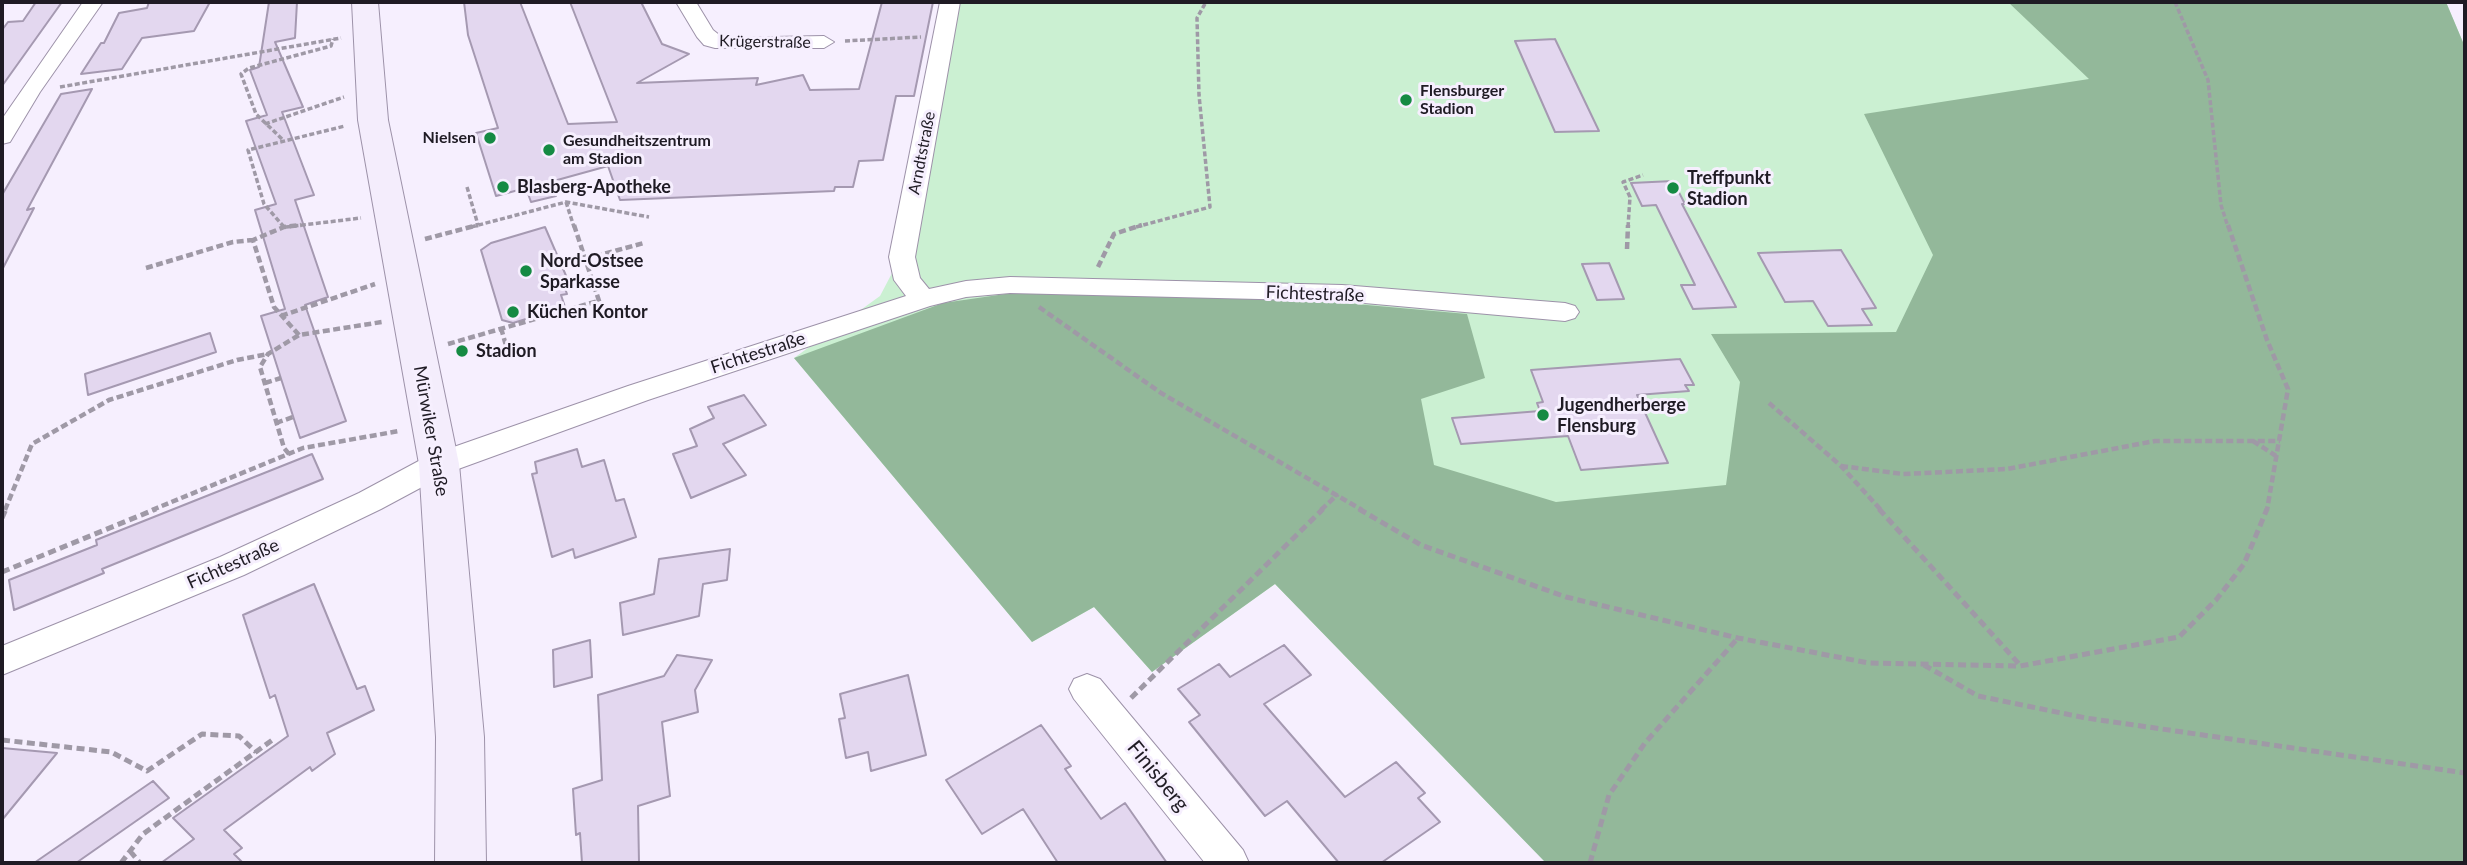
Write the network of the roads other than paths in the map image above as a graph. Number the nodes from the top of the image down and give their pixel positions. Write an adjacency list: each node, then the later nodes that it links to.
1 (93, 2): 6 (street)
2 (686, 2): 5 (street, Krügerstraße)
3 (950, 2): 7 (street, Arndtstraße)
4 (365, 18): 9 (main road, Mürwiker Straße)
5 (824, 42)
6 (2, 137)
7 (923, 299): 8 (street, Fichtestraße); 9 (street, Fichtestraße)
8 (1565, 313)
9 (435, 443): 10 (street, Fichtestraße); 12 (main road, Mürwiker Straße)
10 (2, 661)
11 (1087, 689): 13 (street, Finisberg)
12 (461, 863)
13 (1229, 863)

